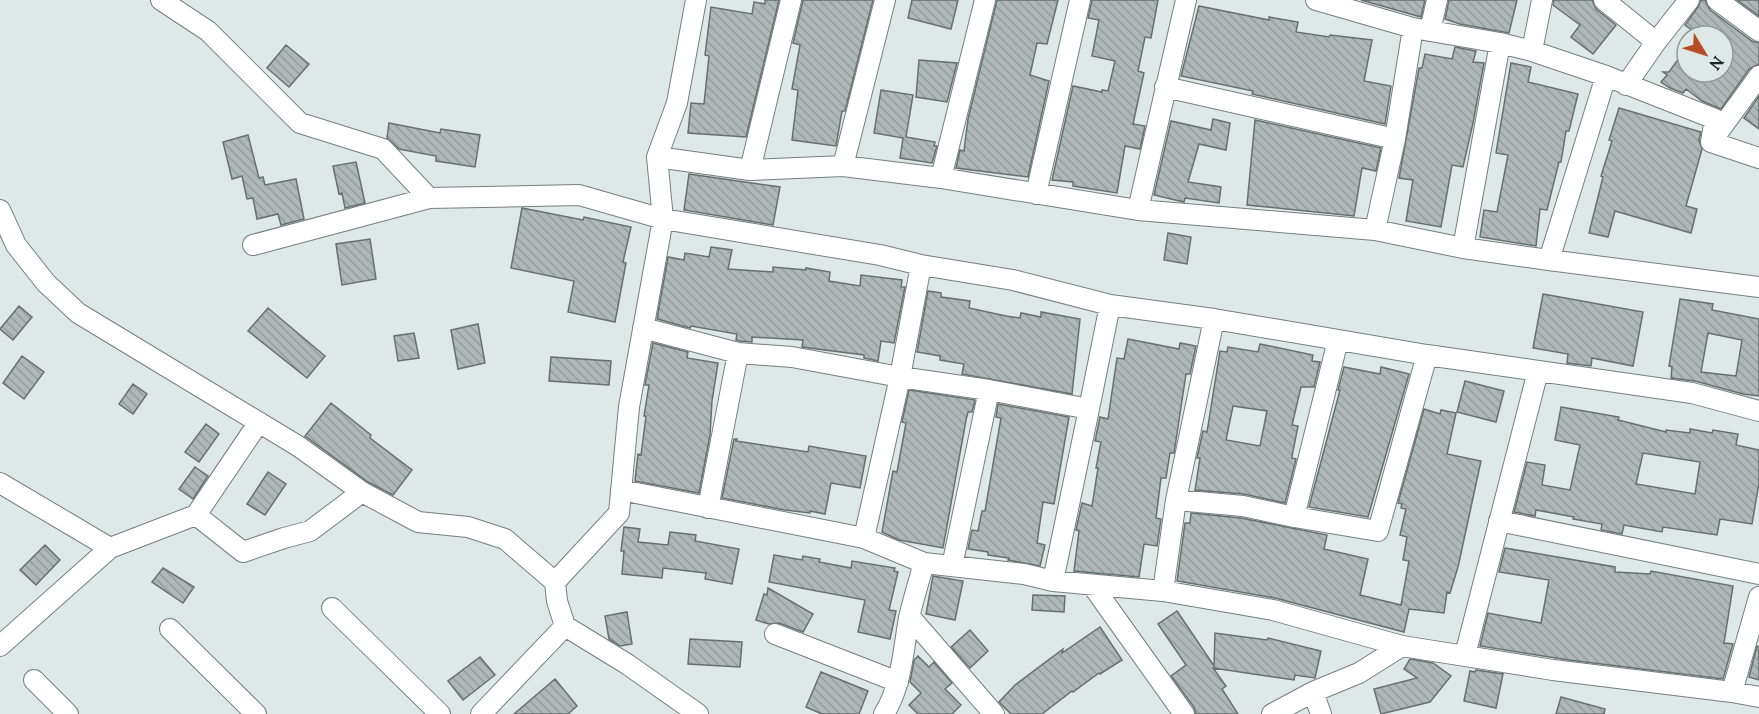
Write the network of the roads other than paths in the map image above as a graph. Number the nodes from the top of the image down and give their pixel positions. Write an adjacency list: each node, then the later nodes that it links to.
1 (161, 0): 32 (street)
2 (696, 0): 26 (street)
3 (791, 0): 29 (street)
4 (885, 0): 28 (street)
5 (985, 0): 30 (street)
6 (1080, 0): 31 (street)
7 (1186, 0): 23 (street)
8 (1316, 0): 14 (street)
9 (1437, 0): 15 (street)
10 (1542, 0): 19 (street)
11 (1604, 0): 17 (street)
12 (1689, 0): 17 (street)
13 (1717, 0): 16 (street)
14 (1361, 6): 15 (street)
15 (1422, 29): 18 (street); 24 (street)
16 (1759, 31)
17 (1656, 42): 22 (street)
18 (1500, 43): 19 (street); 38 (street)
19 (1532, 51): 20 (street)
20 (1606, 76): 22 (street); 39 (street)
21 (1759, 76): 25 (street)
22 (1626, 85): 25 (street)
23 (1165, 87): 24 (street); 34 (street)
24 (1395, 139): 36 (street)
25 (1711, 142): 27 (street)
26 (657, 157): 29 (street); 35 (street)
27 (1759, 158)
28 (843, 166): 29 (street); 30 (street)
29 (750, 170)
30 (941, 178): 31 (street)
31 (1036, 194): 34 (street)
32 (429, 198): 35 (street); 37 (street)
33 (0, 210): 53 (street)
34 (1138, 210): 36 (street)
35 (663, 219): 40 (street); 44 (street)
36 (1375, 230): 38 (street)
37 (254, 245)
38 (1463, 248): 39 (street)
39 (1549, 260): 41 (street)
40 (921, 265): 42 (street); 49 (street)
41 (1759, 288)
42 (1110, 305): 43 (street); 51 (street)
43 (1214, 319): 45 (street); 57 (street)
44 (643, 328): 46 (street); 55 (street)
45 (1338, 340): 47 (street); 60 (street)
46 (738, 353): 49 (street); 58 (street)
47 (1427, 355): 48 (street); 60 (street)
48 (1538, 371): 52 (street); 61 (street)
49 (900, 377): 50 (street); 62 (street)
50 (989, 390): 51 (street); 65 (street)
51 (1089, 409): 67 (street)
52 (1759, 411)
53 (259, 422): 56 (street); 59 (street)
54 (0, 483): 63 (street)
55 (621, 490): 58 (street); 68 (street)
56 (362, 492): 59 (street); 68 (street)
57 (1176, 500): 60 (street); 70 (street)
58 (708, 508): 62 (street)
59 (196, 515): 63 (street)
60 (1294, 517)
61 (1499, 521): 66 (street); 79 (street)
62 (864, 538): 64 (street)
63 (110, 548): 77 (street)
64 (924, 563): 65 (street); 73 (street)
65 (952, 566): 67 (street)
66 (1759, 574)
67 (1053, 581): 69 (street)
68 (555, 582): 74 (street)
69 (1092, 585): 70 (street); 92 (street)
70 (1163, 591): 78 (street)
71 (1759, 597): 83 (street)
72 (332, 608): 87 (street)
73 (910, 617): 81 (street); 91 (street)
74 (565, 626): 88 (street); 89 (street)
75 (170, 629): 86 (street)
76 (775, 634): 81 (street)
77 (0, 646)
78 (1402, 646): 79 (street); 82 (street)
79 (1465, 655): 83 (street)
80 (34, 680): 85 (street)
81 (898, 682): 90 (street)
82 (1313, 692): 93 (street); 94 (street)
83 (1732, 692): 84 (street)
84 (1759, 697)
85 (68, 714)
86 (256, 714)
87 (440, 714)
88 (481, 714)
89 (698, 714)
90 (884, 714)
91 (994, 714)
92 (1184, 714)
93 (1272, 714)
94 (1321, 714)

